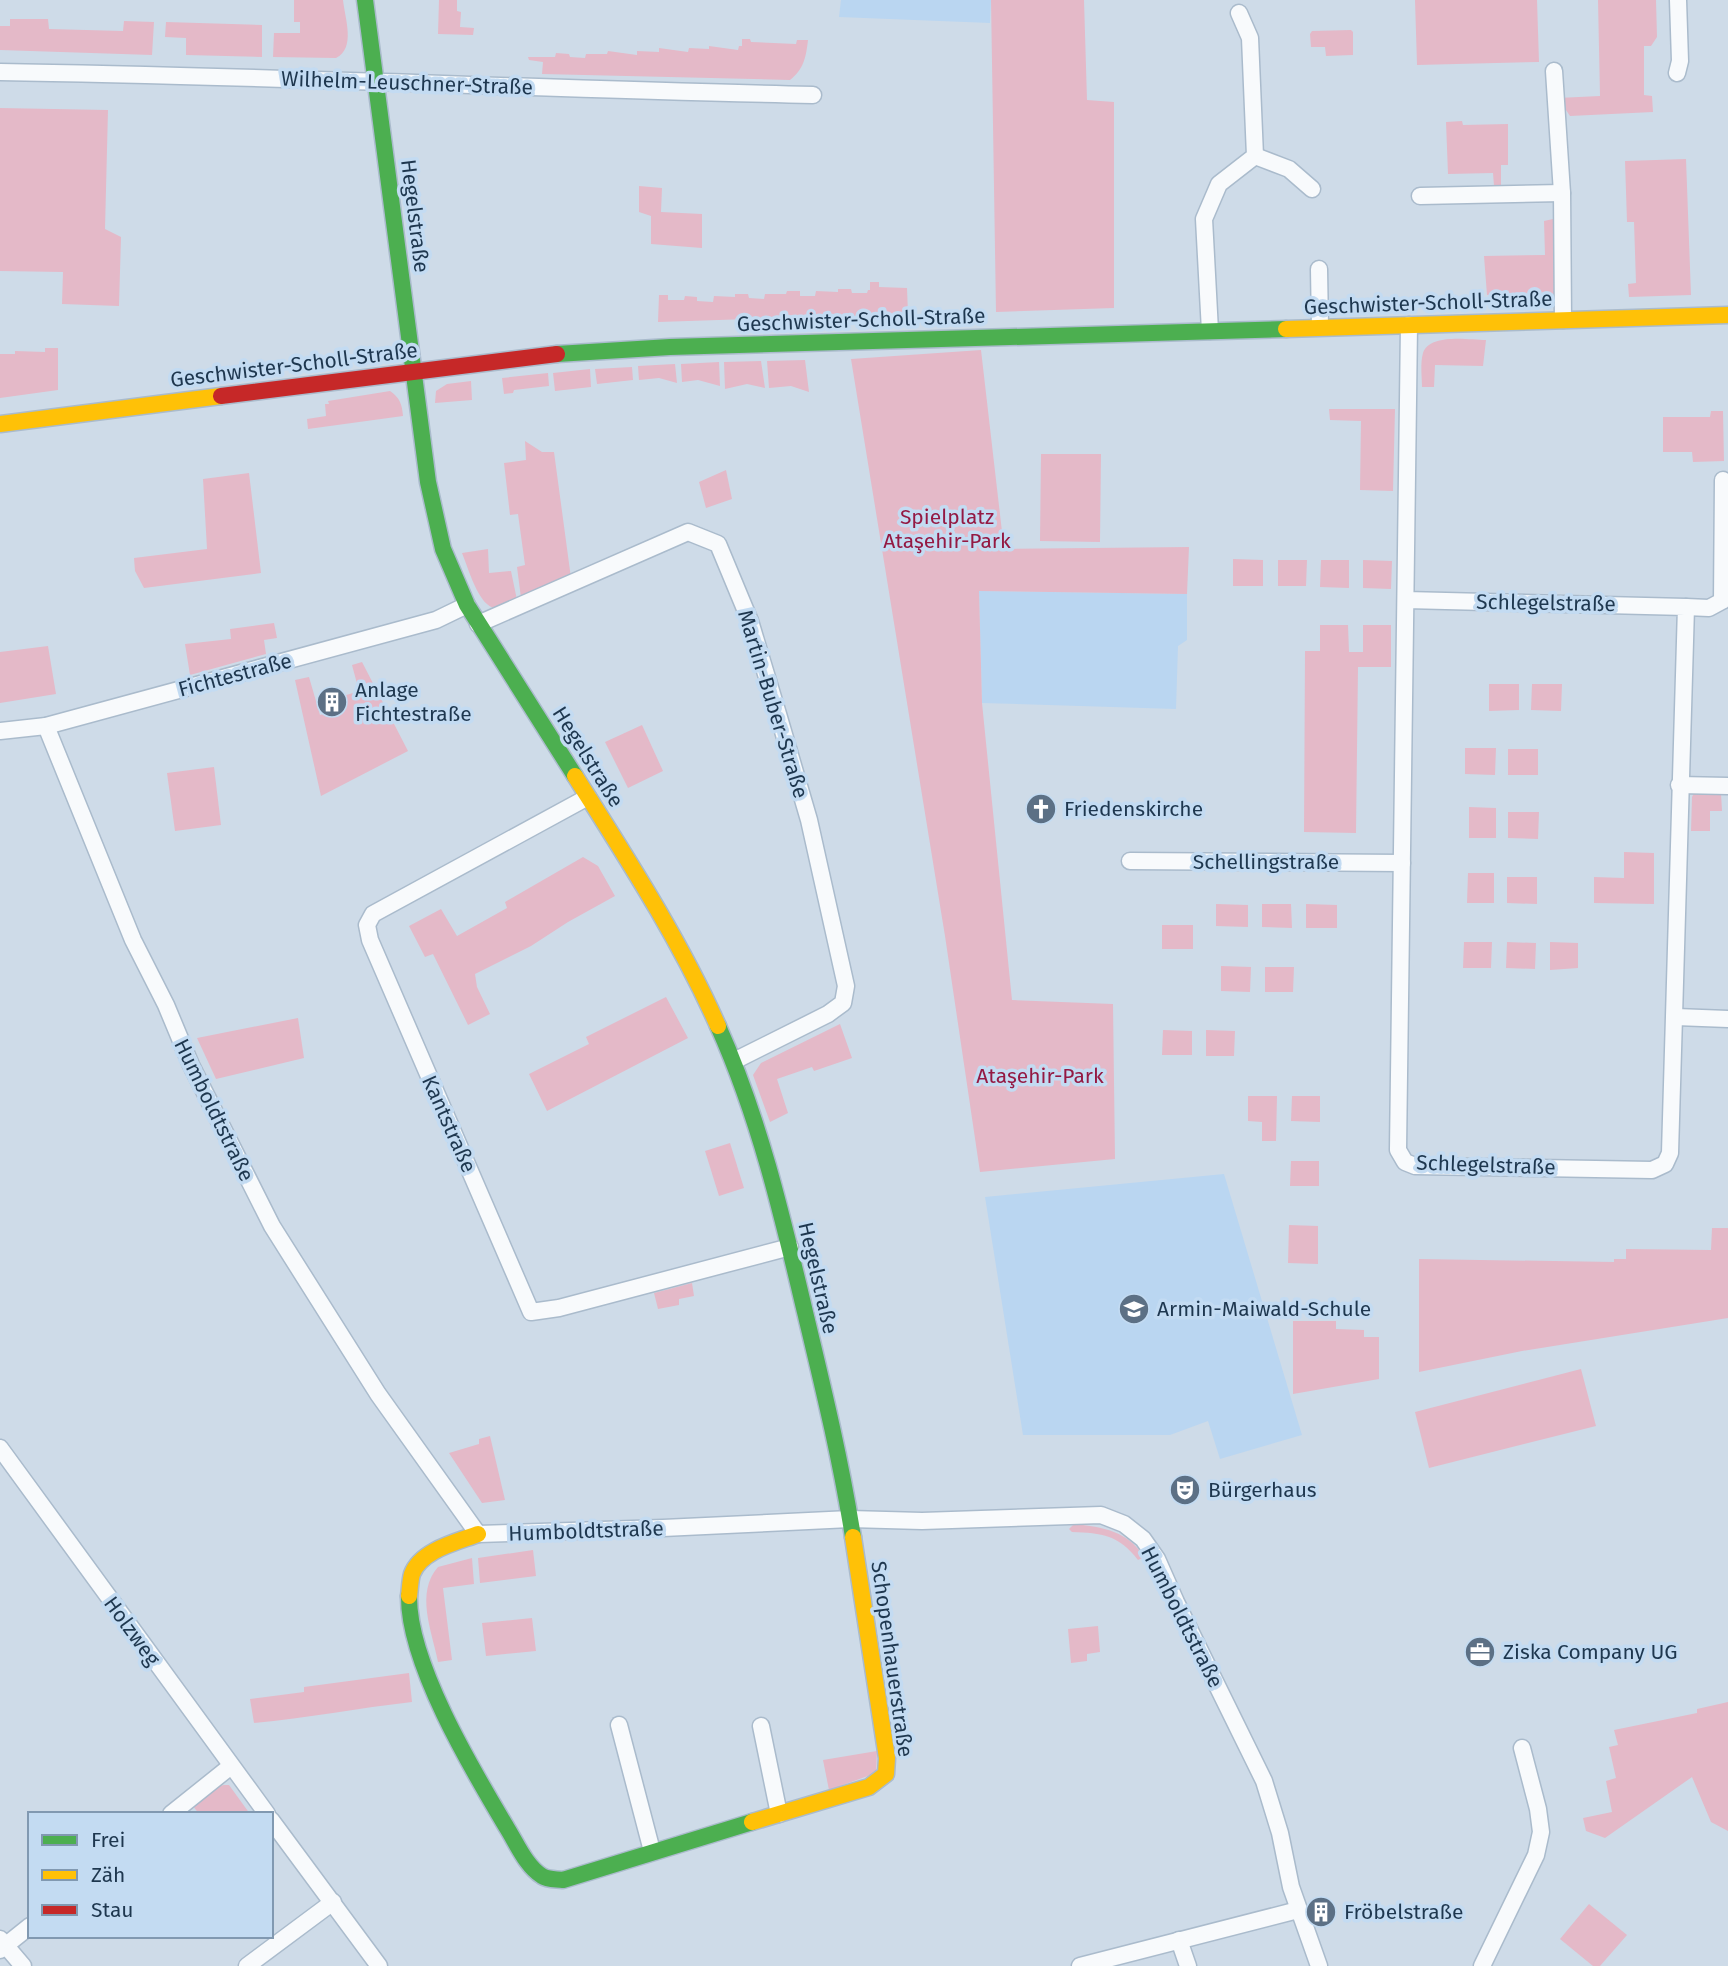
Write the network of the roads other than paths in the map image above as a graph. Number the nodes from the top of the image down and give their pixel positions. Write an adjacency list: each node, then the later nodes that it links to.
1 (365, 0): 7 (street, Hegelstraße)
2 (1678, 0): 6 (street)
3 (1240, 13): 9 (street)
4 (1554, 71): 11 (street)
5 (0, 72): 7 (street, Wilhelm-Leuschner-Straße)
6 (1677, 73)
7 (375, 81): 8 (street, Wilhelm-Leuschner-Straße); 19 (street, Hegelstraße)
8 (813, 96)
9 (1255, 156): 10 (street); 18 (street)
10 (1312, 189)
11 (1562, 193): 12 (street); 15 (street)
12 (1420, 196)
13 (1320, 269): 17 (street)
14 (1728, 314): 15 (street, Geschwister-Scholl-Straße)
15 (1563, 320): 16 (street, Geschwister-Scholl-Straße)
16 (1409, 325): 17 (street, Geschwister-Scholl-Straße); 22 (street, Schlegelstraße)
17 (1320, 327): 18 (street, Geschwister-Scholl-Straße)
18 (1210, 331): 19 (street, Geschwister-Scholl-Straße)
19 (413, 371): 20 (street, Geschwister-Scholl-Straße); 23 (street, Hegelstraße)
20 (0, 424)
21 (1723, 480): 24 (street, Schlegelstraße)
22 (1406, 600): 24 (street, Schlegelstraße); 32 (street, Schlegelstraße)
23 (467, 605): 25 (street, Hegelstraße); 26 (street, Fichtestraße)
24 (1686, 607): 28 (street, Schlegelstraße)
25 (478, 624): 30 (street, Hegelstraße); 35 (street, Martin-Buber-Straße)
26 (46, 726): 27 (street, Fichtestraße); 39 (street, Humboldtstraße)
27 (0, 731)
28 (1679, 785): 29 (street); 33 (street, Schlegelstraße)
29 (1728, 786)
30 (588, 797): 35 (street, Hegelstraße); 36 (street, Kantstraße)
31 (1130, 861): 32 (street, Schellingstraße)
32 (1402, 863): 33 (street, Schlegelstraße)
33 (1676, 1017): 34 (street)
34 (1728, 1019)
35 (734, 1061): 36 (street, Hegelstraße)
36 (790, 1247): 38 (street, Hegelstraße)
37 (0, 1448): 43 (street, Holzweg)
38 (850, 1519): 39 (street, Humboldtstraße); 46 (street, Schopenhauerstraße); 50 (street, Humboldtstraße)
39 (478, 1534): 48 (street, Schopenhauerstraße)
40 (619, 1725): 48 (street)
41 (761, 1726): 46 (street)
42 (1522, 1748): 60 (street)
43 (231, 1766): 44 (street); 45 (street, Holzweg)
44 (174, 1812)
45 (266, 1812)
46 (779, 1814): 48 (street, Schopenhauerstraße)
47 (273, 1823): 49 (street)
48 (652, 1851)
49 (333, 1902): 55 (street); 56 (street)
50 (1298, 1910): 52 (street); 59 (street, Humboldtstraße)
51 (28, 1927): 53 (street)
52 (1179, 1940): 57 (street); 58 (street)
53 (2, 1945): 54 (street)
54 (23, 1966)
55 (247, 1966)
56 (379, 1966)
57 (1080, 1966)
58 (1188, 1966)
59 (1319, 1966)
60 (1482, 1966)

